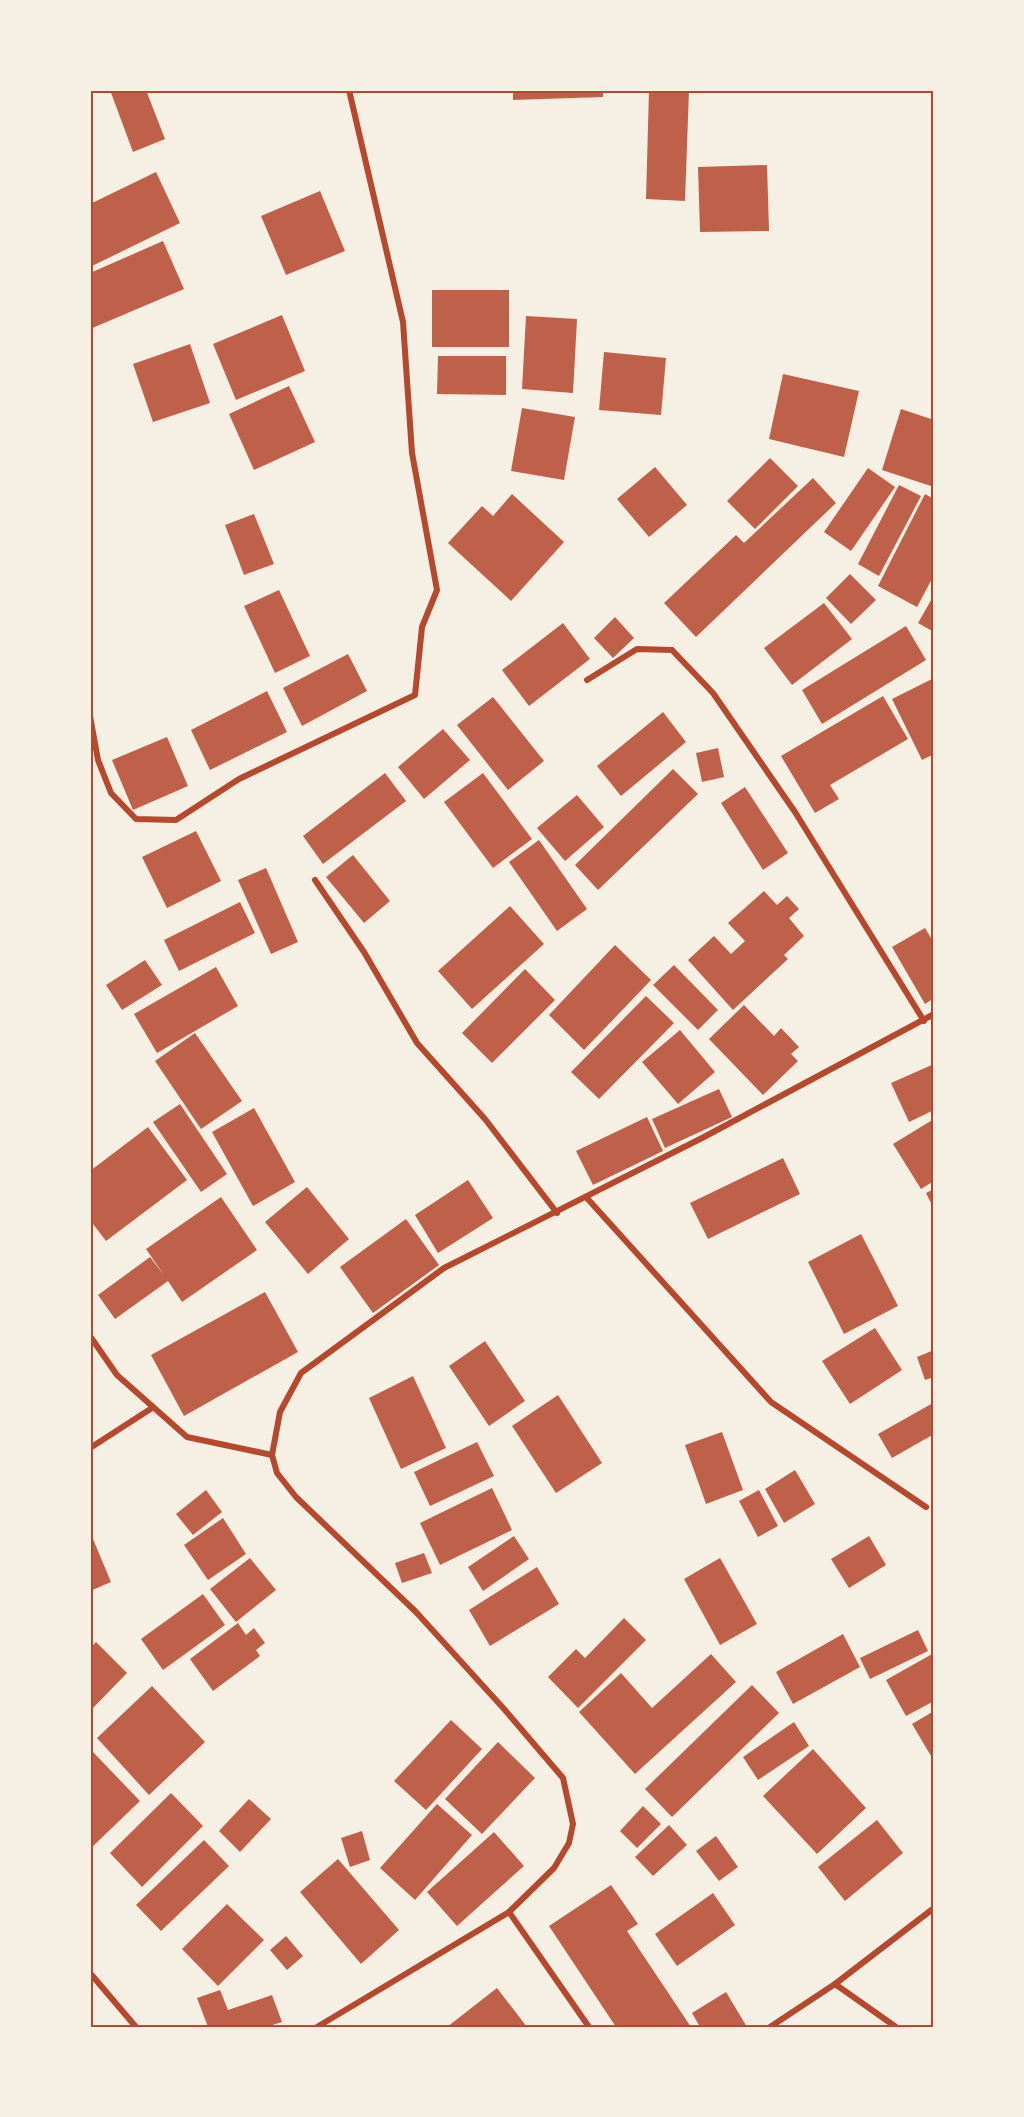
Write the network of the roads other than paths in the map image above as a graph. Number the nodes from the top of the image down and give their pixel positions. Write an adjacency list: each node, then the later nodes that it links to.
1 (349, 90): 3 (street)
2 (587, 680): 6 (street)
3 (90, 716)
4 (315, 880): 8 (street)
5 (934, 1014): 6 (street)
6 (924, 1021): 7 (street)
7 (586, 1197): 8 (street); 13 (street)
8 (557, 1213): 12 (street)
9 (90, 1336): 10 (street)
10 (152, 1408): 11 (street); 12 (street)
11 (90, 1448)
12 (272, 1455): 15 (street)
13 (926, 1507)
14 (934, 1908): 17 (street)
15 (509, 1912): 19 (street); 20 (street)
16 (90, 1973): 18 (street)
17 (836, 1984): 21 (street); 22 (street)
18 (136, 2027)
19 (317, 2027)
20 (590, 2027)
21 (770, 2027)
22 (896, 2027)

